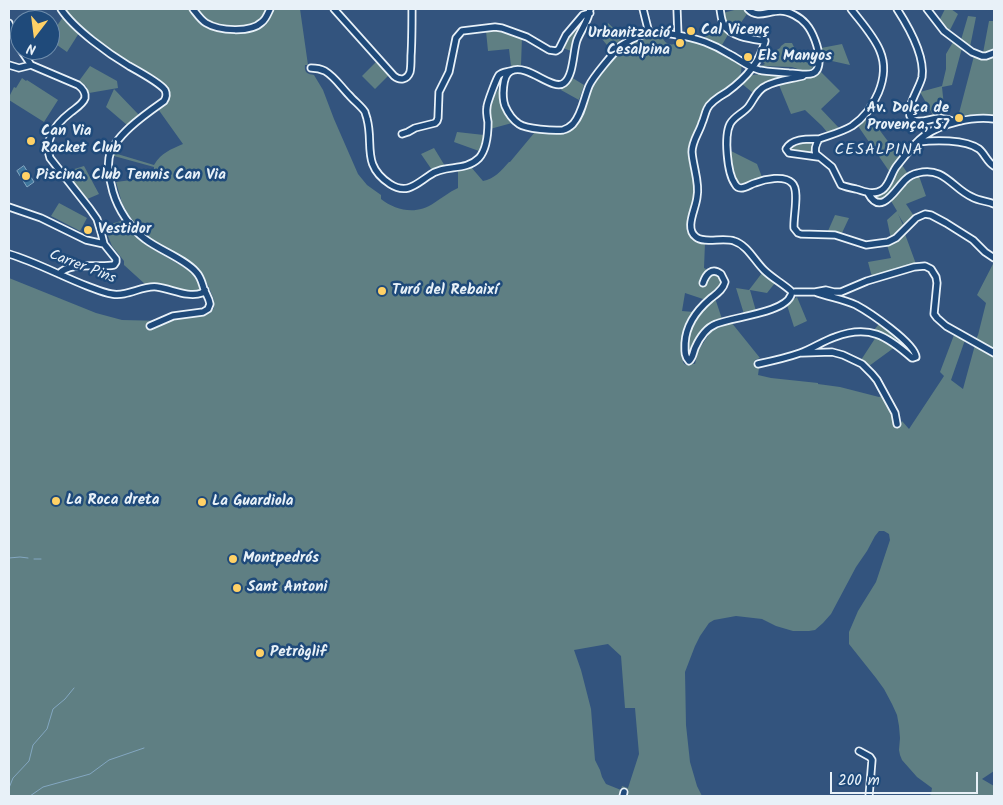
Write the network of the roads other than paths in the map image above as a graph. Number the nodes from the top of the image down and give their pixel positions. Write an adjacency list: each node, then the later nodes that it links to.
1 (61, 9): 41 (street)
2 (193, 9): 3 (street)
3 (270, 9)
4 (334, 9): 5 (street)
5 (412, 9)
6 (643, 9): 14 (street)
7 (677, 9): 15 (street)
8 (720, 9): 17 (street)
9 (748, 9): 25 (street)
10 (851, 9): 29 (street)
11 (897, 9): 27 (street)
12 (926, 9): 18 (street)
13 (590, 11): 24 (street); 28 (street)
14 (648, 32): 15 (street); 24 (street)
15 (678, 36): 23 (street)
16 (773, 40): 17 (street)
17 (765, 41): 23 (street)
18 (994, 53)
19 (28, 60): 21 (street)
20 (9, 65): 21 (street)
21 (31, 65): 36 (street)
22 (311, 68): 24 (street)
23 (752, 68): 25 (street); 43 (street)
24 (512, 71)
25 (805, 76): 38 (street)
26 (994, 119): 27 (street)
27 (957, 122): 30 (street)
28 (402, 134)
29 (819, 139): 31 (street); 31 (street)
30 (918, 142): 32 (street); 33 (street)
31 (818, 157): 33 (street)
32 (994, 166)
33 (868, 193): 34 (street)
34 (994, 204)
35 (9, 207): 36 (street)
36 (104, 244): 39 (street)
37 (9, 254): 39 (street, Carrer Pins)
38 (994, 258)
39 (59, 274): 41 (street, Carrer Pins)
40 (703, 283): 43 (street)
41 (205, 290): 44 (street)
42 (815, 292): 43 (street); 45 (street); 46 (street)
43 (792, 293)
44 (150, 326)
45 (800, 353): 47 (street); 48 (street)
46 (994, 353)
47 (758, 364)
48 (897, 424)
49 (859, 751): 50 (street)
50 (869, 796)

